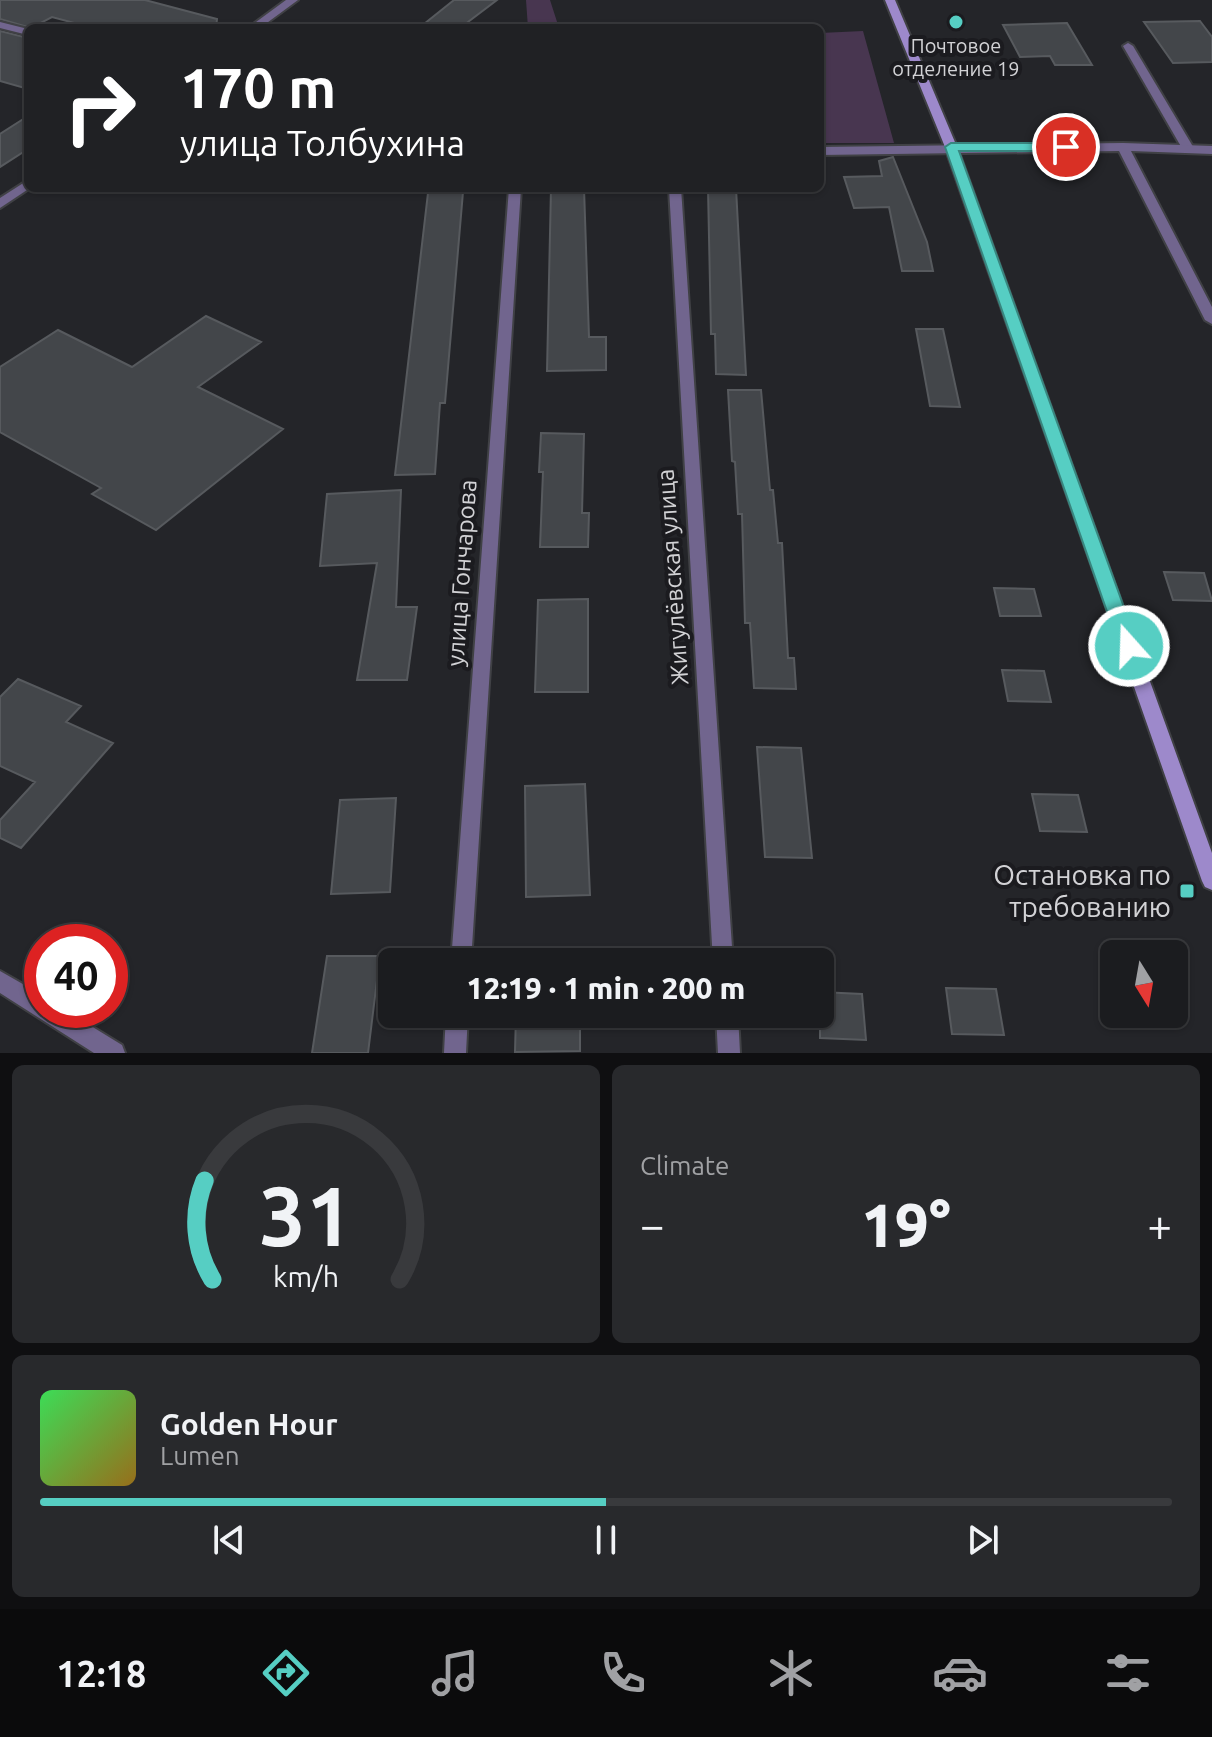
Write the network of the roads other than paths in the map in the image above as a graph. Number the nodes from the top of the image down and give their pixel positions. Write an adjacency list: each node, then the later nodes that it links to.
1 (293, 0): 3 (street)
2 (890, 0): 7 (street)
3 (259, 24)
4 (0, 25): 5 (street)
5 (24, 31)
6 (1128, 46): 9 (street)
7 (951, 147): 8 (street); 11 (street); 17 (street)
8 (1123, 147): 9 (street); 16 (street)
9 (1189, 150): 10 (street)
10 (1212, 150)
11 (824, 151)
12 (24, 187): 15 (street)
13 (515, 192): 18 (street, улица Гончарова)
14 (675, 192): 19 (street, Жигулёвская улица)
15 (0, 204)
16 (1212, 320)
17 (1212, 881)
18 (462, 948)
19 (722, 948)
20 (0, 981): 21 (street)
21 (24, 996)
22 (74, 1028): 25 (street)
23 (456, 1028): 26 (street)
24 (728, 1028): 27 (street)
25 (114, 1053)
26 (455, 1053)
27 (729, 1053)

